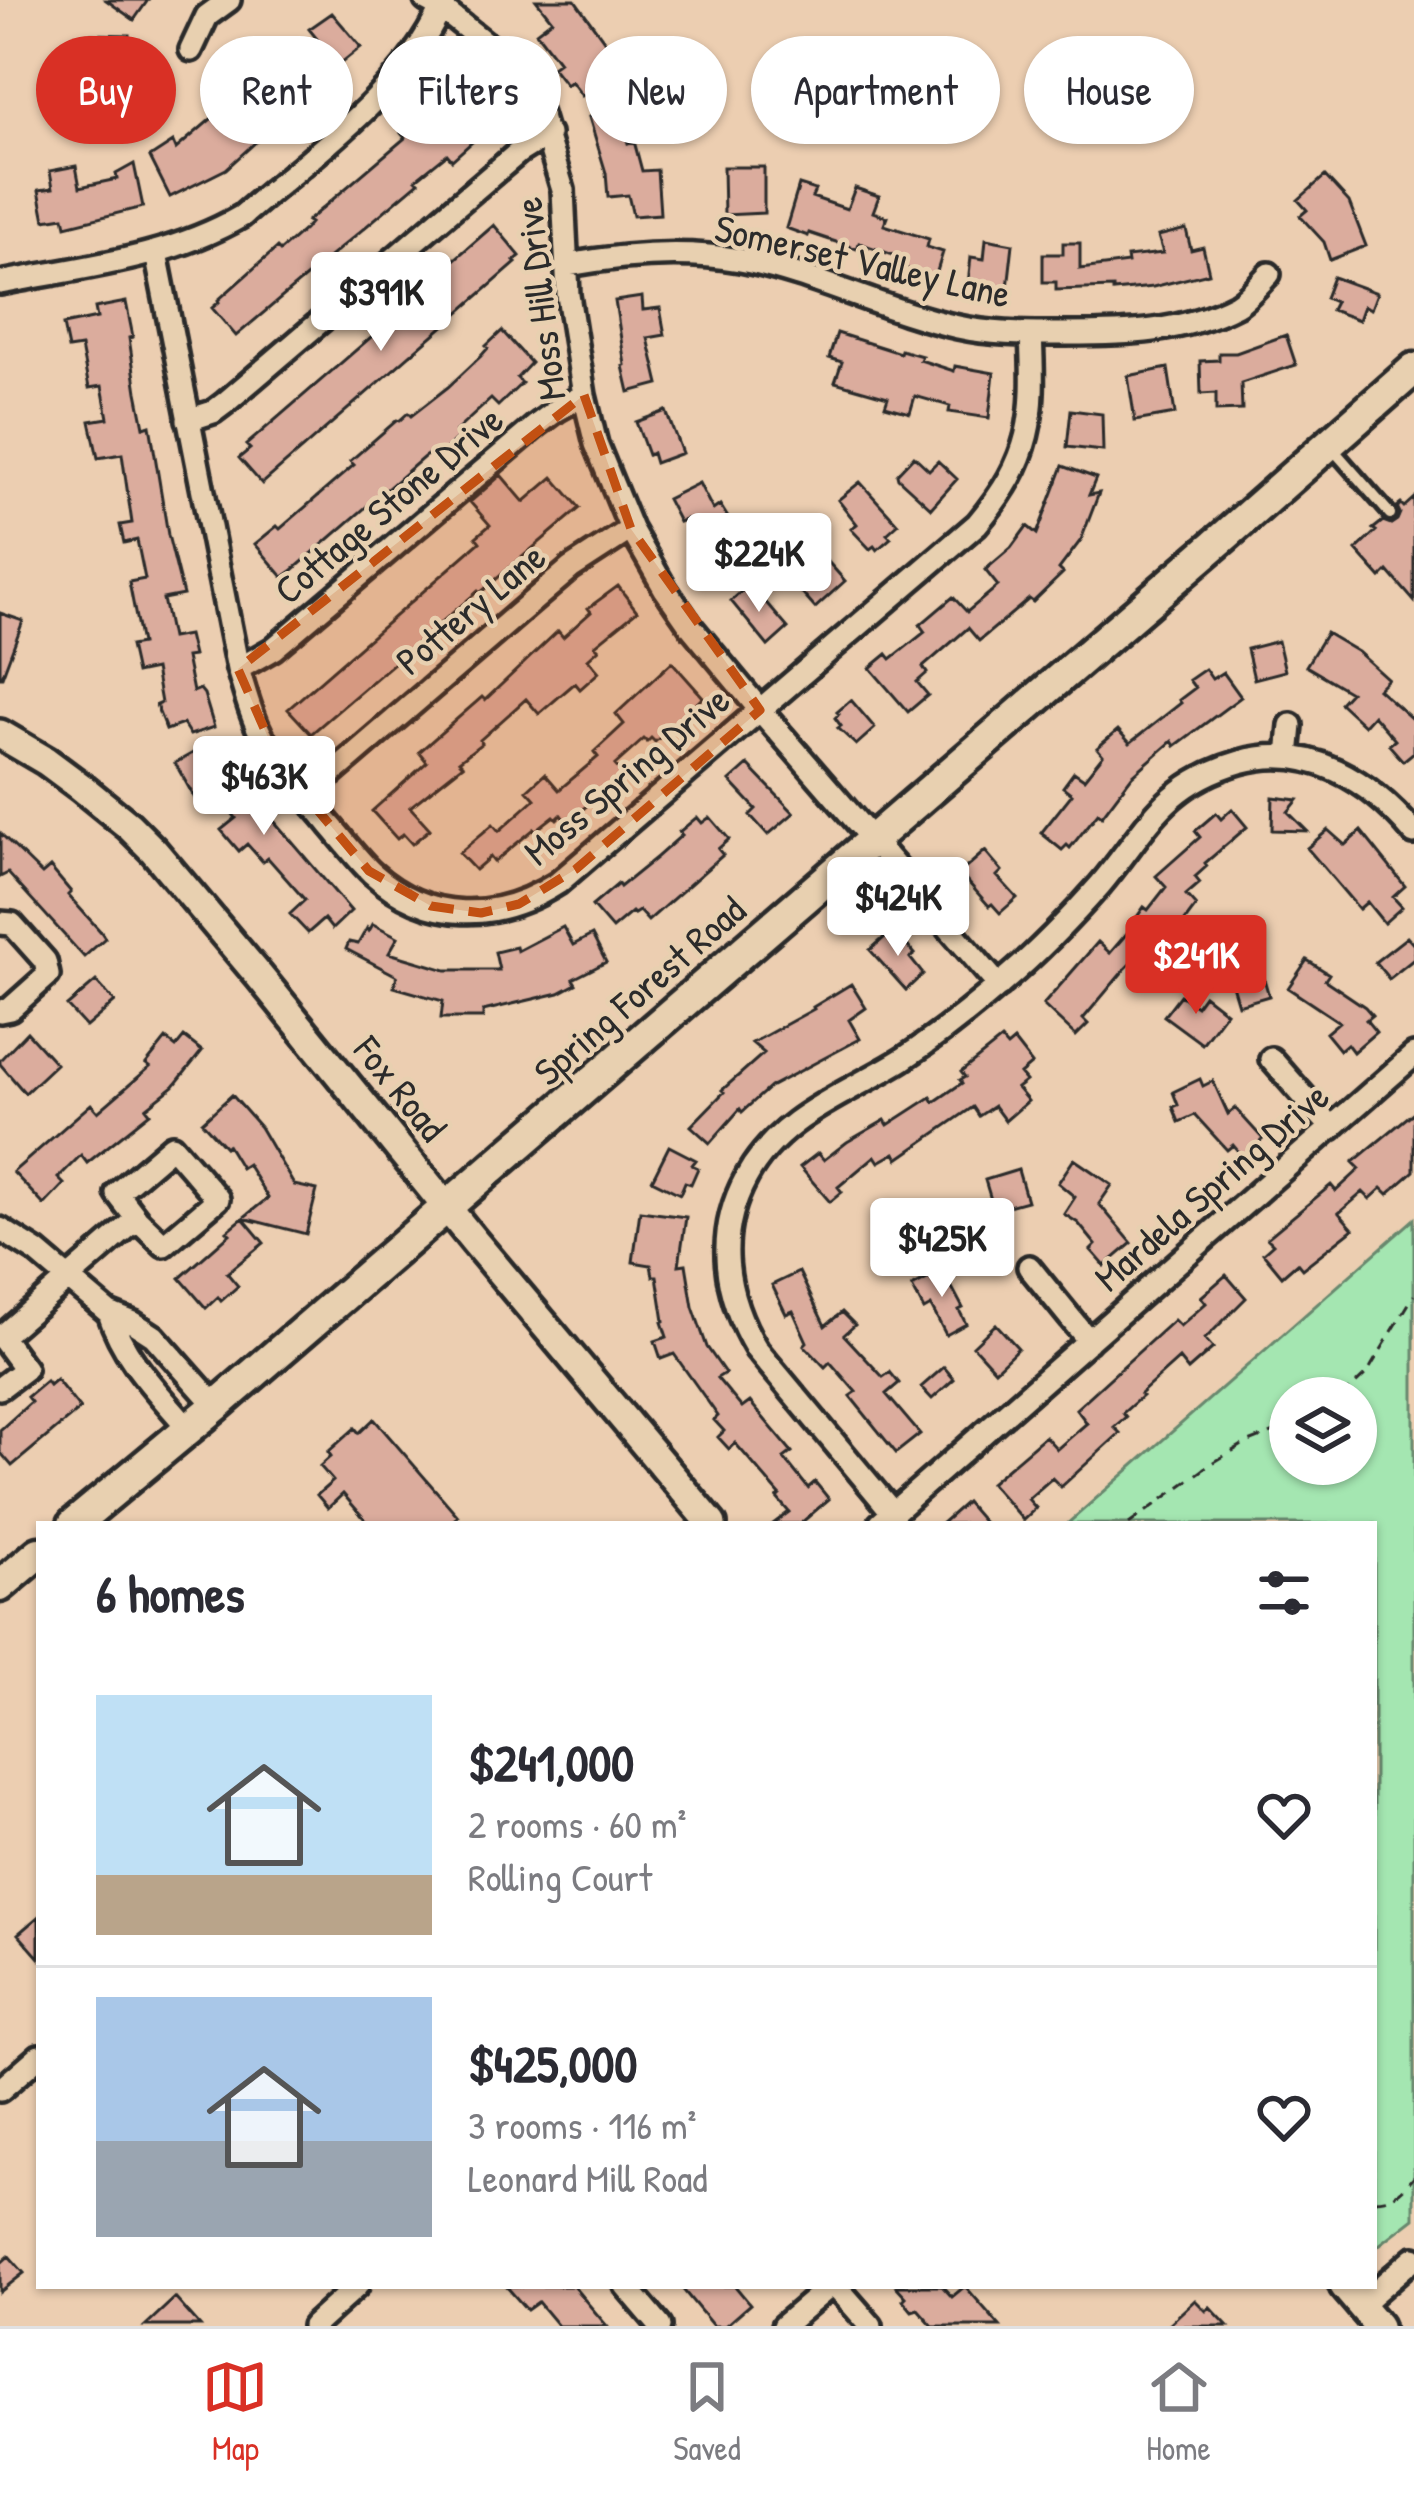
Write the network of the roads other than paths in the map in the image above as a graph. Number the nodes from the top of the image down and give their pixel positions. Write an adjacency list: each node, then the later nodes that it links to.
1 (229, 0): 4 (street)
2 (433, 4): 3 (street, Moss Hill Drive); 7 (street)
3 (475, 36)
4 (191, 50)
5 (532, 144): 14 (street)
6 (551, 144): 8 (street, Moss Hill Drive)
7 (156, 253): 10 (street); 14 (street, Moss Spring Drive)
8 (568, 265): 11 (street, Somerset Valley Lane); 13 (street, Moss Hill Drive)
9 (1269, 274): 11 (street, Somerset Valley Lane)
10 (0, 283)
11 (1031, 334): 19 (street, Moss Spring Drive)
12 (1414, 369): 15 (main road, Spring Forest Road)
13 (584, 395): 17 (street, Moss Hill Drive); 18 (street, Cottage Stone Drive)
14 (188, 420): 18 (street, Moss Spring Drive)
15 (1328, 445): 16 (lane); 25 (main road, Spring Forest Road)
16 (1390, 514)
17 (631, 529): 19 (street, Moss Hill Drive); 23 (street, Pottery Lane)
18 (238, 668): 23 (street, Moss Spring Drive)
19 (760, 710): 23 (street, Moss Spring Drive); 25 (street, Moss Hill Drive)
20 (1291, 725): 22 (street)
21 (0, 734): 32 (street, Fox Road)
22 (1288, 756): 24 (street, Mardela Spring Drive); 27 (street, Mardela Spring Drive)
23 (306, 796)
24 (1414, 833)
25 (872, 840): 27 (street, Moss Hill Drive); 32 (main road, Spring Forest Road)
26 (0, 923): 28 (street)
27 (999, 986): 43 (street, Mardela Spring Drive)
28 (0, 1011)
29 (1414, 1055): 31 (street, Mardela Spring Drive)
30 (1271, 1059): 31 (street)
31 (1332, 1128): 39 (street, Mardela Spring Drive)
32 (446, 1207): 41 (main road, Spring Forest Road); 45 (street, Fox Road)
33 (137, 1220): 33 (street); 36 (street)
34 (0, 1229): 36 (street)
35 (1029, 1268): 39 (street)
36 (70, 1277): 37 (street); 38 (street)
37 (109, 1313): 41 (street); 42 (street)
38 (1, 1336): 40 (street)
39 (1089, 1341): 43 (street, Mardela Spring Drive)
40 (0, 1388)
41 (216, 1406): 42 (main road, Spring Forest Road)
42 (190, 1429): 44 (main road, Spring Forest Road)
43 (886, 1518)
44 (78, 1521)
45 (709, 1521)
46 (36, 1556): 47 (main road)
47 (0, 1586)
48 (36, 2059): 49 (street)
49 (0, 2090)
50 (1414, 2258): 55 (street)
51 (354, 2289): 56 (street)
52 (629, 2289): 57 (street)
53 (829, 2289): 58 (street)
54 (836, 2289): 59 (street)
55 (1361, 2306)
56 (313, 2326)
57 (660, 2326)
58 (783, 2326)
59 (871, 2326)

